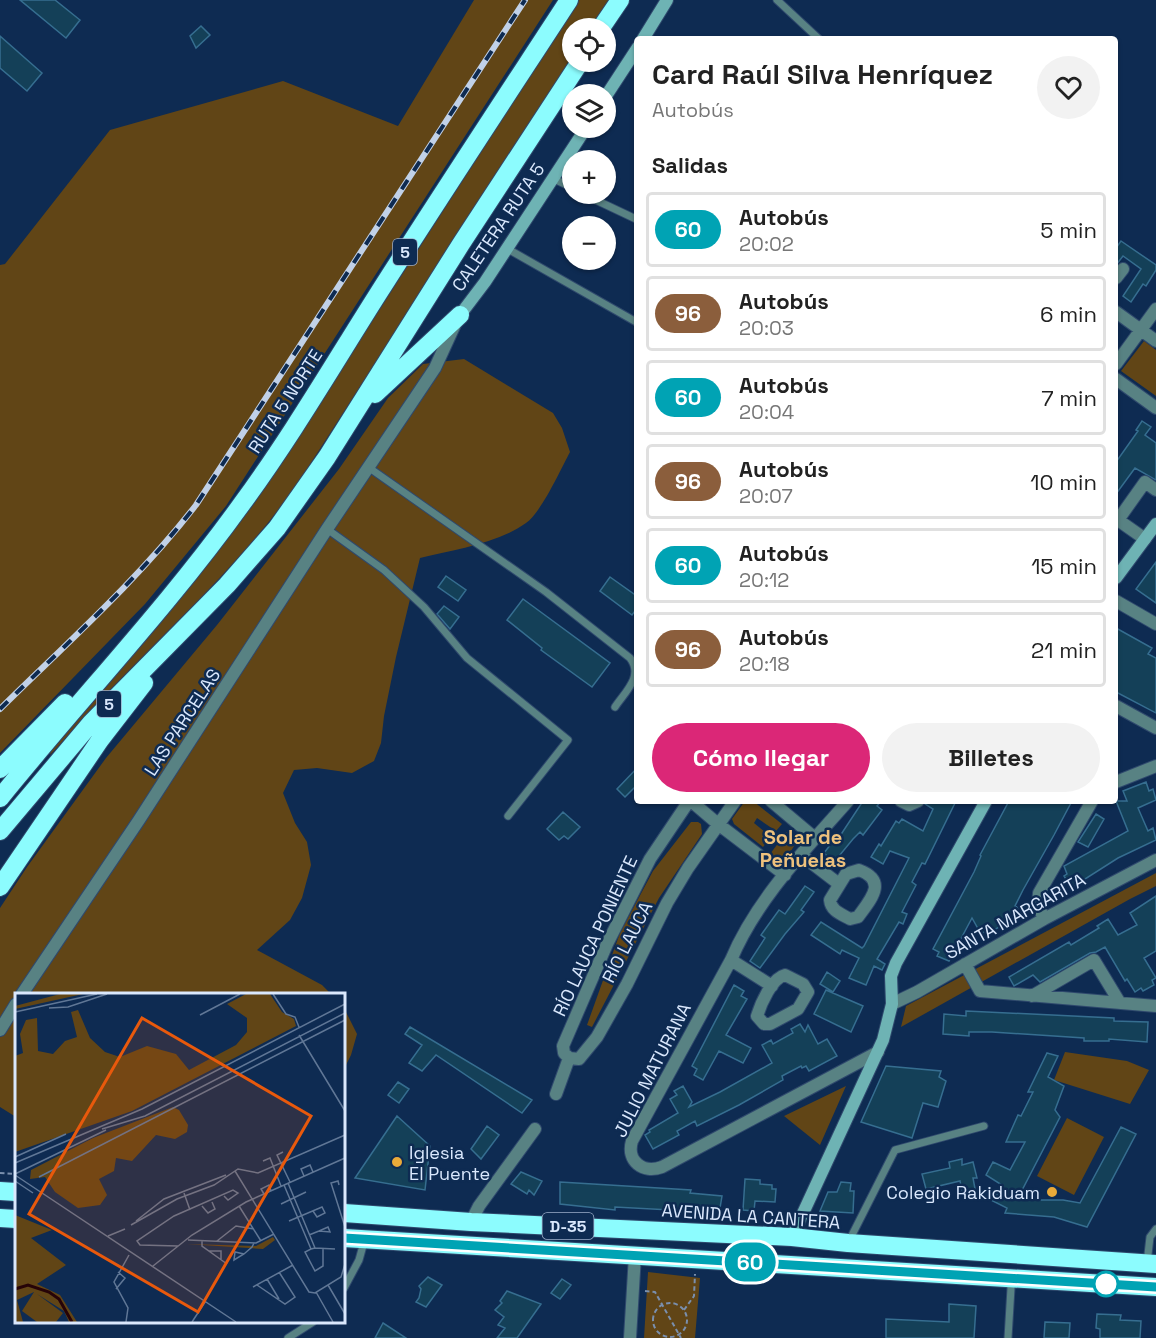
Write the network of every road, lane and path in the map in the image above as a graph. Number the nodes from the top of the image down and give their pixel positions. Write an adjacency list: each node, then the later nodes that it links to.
1 (569, 0): 35 (highway, RUTA 5 NORTE / 5)
2 (620, 0): 5 (highway)
3 (668, 0): 6 (main road)
4 (777, 0): 7 (lane)
5 (608, 18)
6 (644, 36)
7 (816, 36)
8 (634, 53): 10 (main road)
9 (574, 72): 26 (highway, 5)
10 (614, 84)
11 (578, 138): 12 (main road, CALETERA RUTA 5)
12 (552, 178): 13 (lane); 16 (main road, CALETERA RUTA 5)
13 (562, 183)
14 (604, 204): 15 (lane)
15 (634, 218)
16 (506, 248): 19 (main road, CALETERA RUTA 5); 20 (lane)
17 (1156, 309): 21 (street)
18 (1118, 313): 21 (street)
19 (460, 315): 26 (highway); 27 (street, LAS PARCELAS)
20 (634, 321)
21 (1141, 330): 22 (street); 23 (street)
22 (1156, 341)
23 (1118, 361)
24 (1118, 380): 25 (street)
25 (1156, 408)
26 (339, 437): 33 (highway, 5)
27 (368, 467): 30 (street, LAS PARCELAS); 37 (lane)
28 (1156, 490): 31 (street)
29 (1156, 524): 31 (main road)
30 (327, 529): 53 (lane); 66 (street, LAS PARCELAS)
31 (1145, 539): 32 (main road)
32 (1118, 575)
33 (227, 585): 55 (highway, 5); 61 (highway)
34 (1118, 602): 36 (street)
35 (162, 606): 43 (highway); 45 (highway, RUTA 5 NORTE / 5)
36 (1156, 624)
37 (634, 665)
38 (634, 679): 39 (lane)
39 (615, 707)
40 (1118, 707): 41 (street)
41 (1156, 728)
42 (1156, 766): 44 (street)
43 (0, 769)
44 (1118, 781)
45 (0, 798)
46 (688, 804): 74 (street, RÍO LAUCA PONIENTE)
47 (694, 804): 54 (street)
48 (733, 804): 54 (street, RÍO LAUCA)
49 (775, 804): 56 (street)
50 (845, 804): 56 (street, JULIO MATURANA)
51 (984, 804): 69 (main road)
52 (1090, 804): 62 (street)
53 (508, 816)
54 (718, 824): 59 (street); 74 (street, RÍO LAUCA)
55 (0, 831)
56 (815, 838): 57 (street, JULIO MATURANA)
57 (801, 855): 59 (street, JULIO MATURANA); 60 (street)
58 (1156, 860): 62 (street, SANTA MARGARITA)
59 (785, 875): 63 (street, JULIO MATURANA)
60 (839, 884)
61 (0, 887)
62 (1044, 919): 64 (street, SANTA MARGARITA)
63 (731, 960): 65 (street); 73 (street, JULIO MATURANA)
64 (965, 964): 67 (street); 69 (street, SANTA MARGARITA)
65 (772, 986)
66 (23, 993)
67 (1032, 996): 68 (street); 68 (street)
68 (1120, 1003): 71 (street)
69 (892, 1004): 73 (main road)
70 (15, 1006): 72 (street)
71 (1156, 1006)
72 (0, 1030)
73 (878, 1052): 87 (main road)
74 (569, 1058): 75 (street)
75 (556, 1094)
76 (984, 1126): 90 (lane)
77 (535, 1129): 85 (street)
78 (0, 1173): 79 (path)
79 (15, 1174)
80 (0, 1191): 81 (highway)
81 (15, 1192)
82 (345, 1213): 85 (highway, AVENIDA LA CANTERA / D-35)
83 (0, 1218): 84 (highway)
84 (15, 1219)
85 (471, 1222): 87 (highway, AVENIDA LA CANTERA / D-35)
86 (1156, 1229): 93 (lane)
87 (792, 1237): 90 (highway, AVENIDA LA CANTERA / D-35); 92 (highway)
88 (345, 1238): 89 (highway, D-35)
89 (365, 1239): 91 (highway, D-35); 96 (lane)
90 (848, 1243): 93 (highway, AVENIDA LA CANTERA / D-35)
91 (635, 1255): 92 (highway, D-35); 98 (street)
92 (720, 1260): 95 (highway, D-35)
93 (1151, 1263)
94 (696, 1269): 100 (path)
95 (1009, 1279): 97 (highway, D-35); 105 (lane)
96 (345, 1286)
97 (1156, 1287)
98 (633, 1290): 99 (path); 104 (street)
99 (662, 1305): 100 (path); 102 (path); 102 (path)
100 (684, 1310): 102 (path)
101 (311, 1323): 103 (lane)
102 (680, 1336)
103 (288, 1338)
104 (630, 1338)
105 (1008, 1338)

